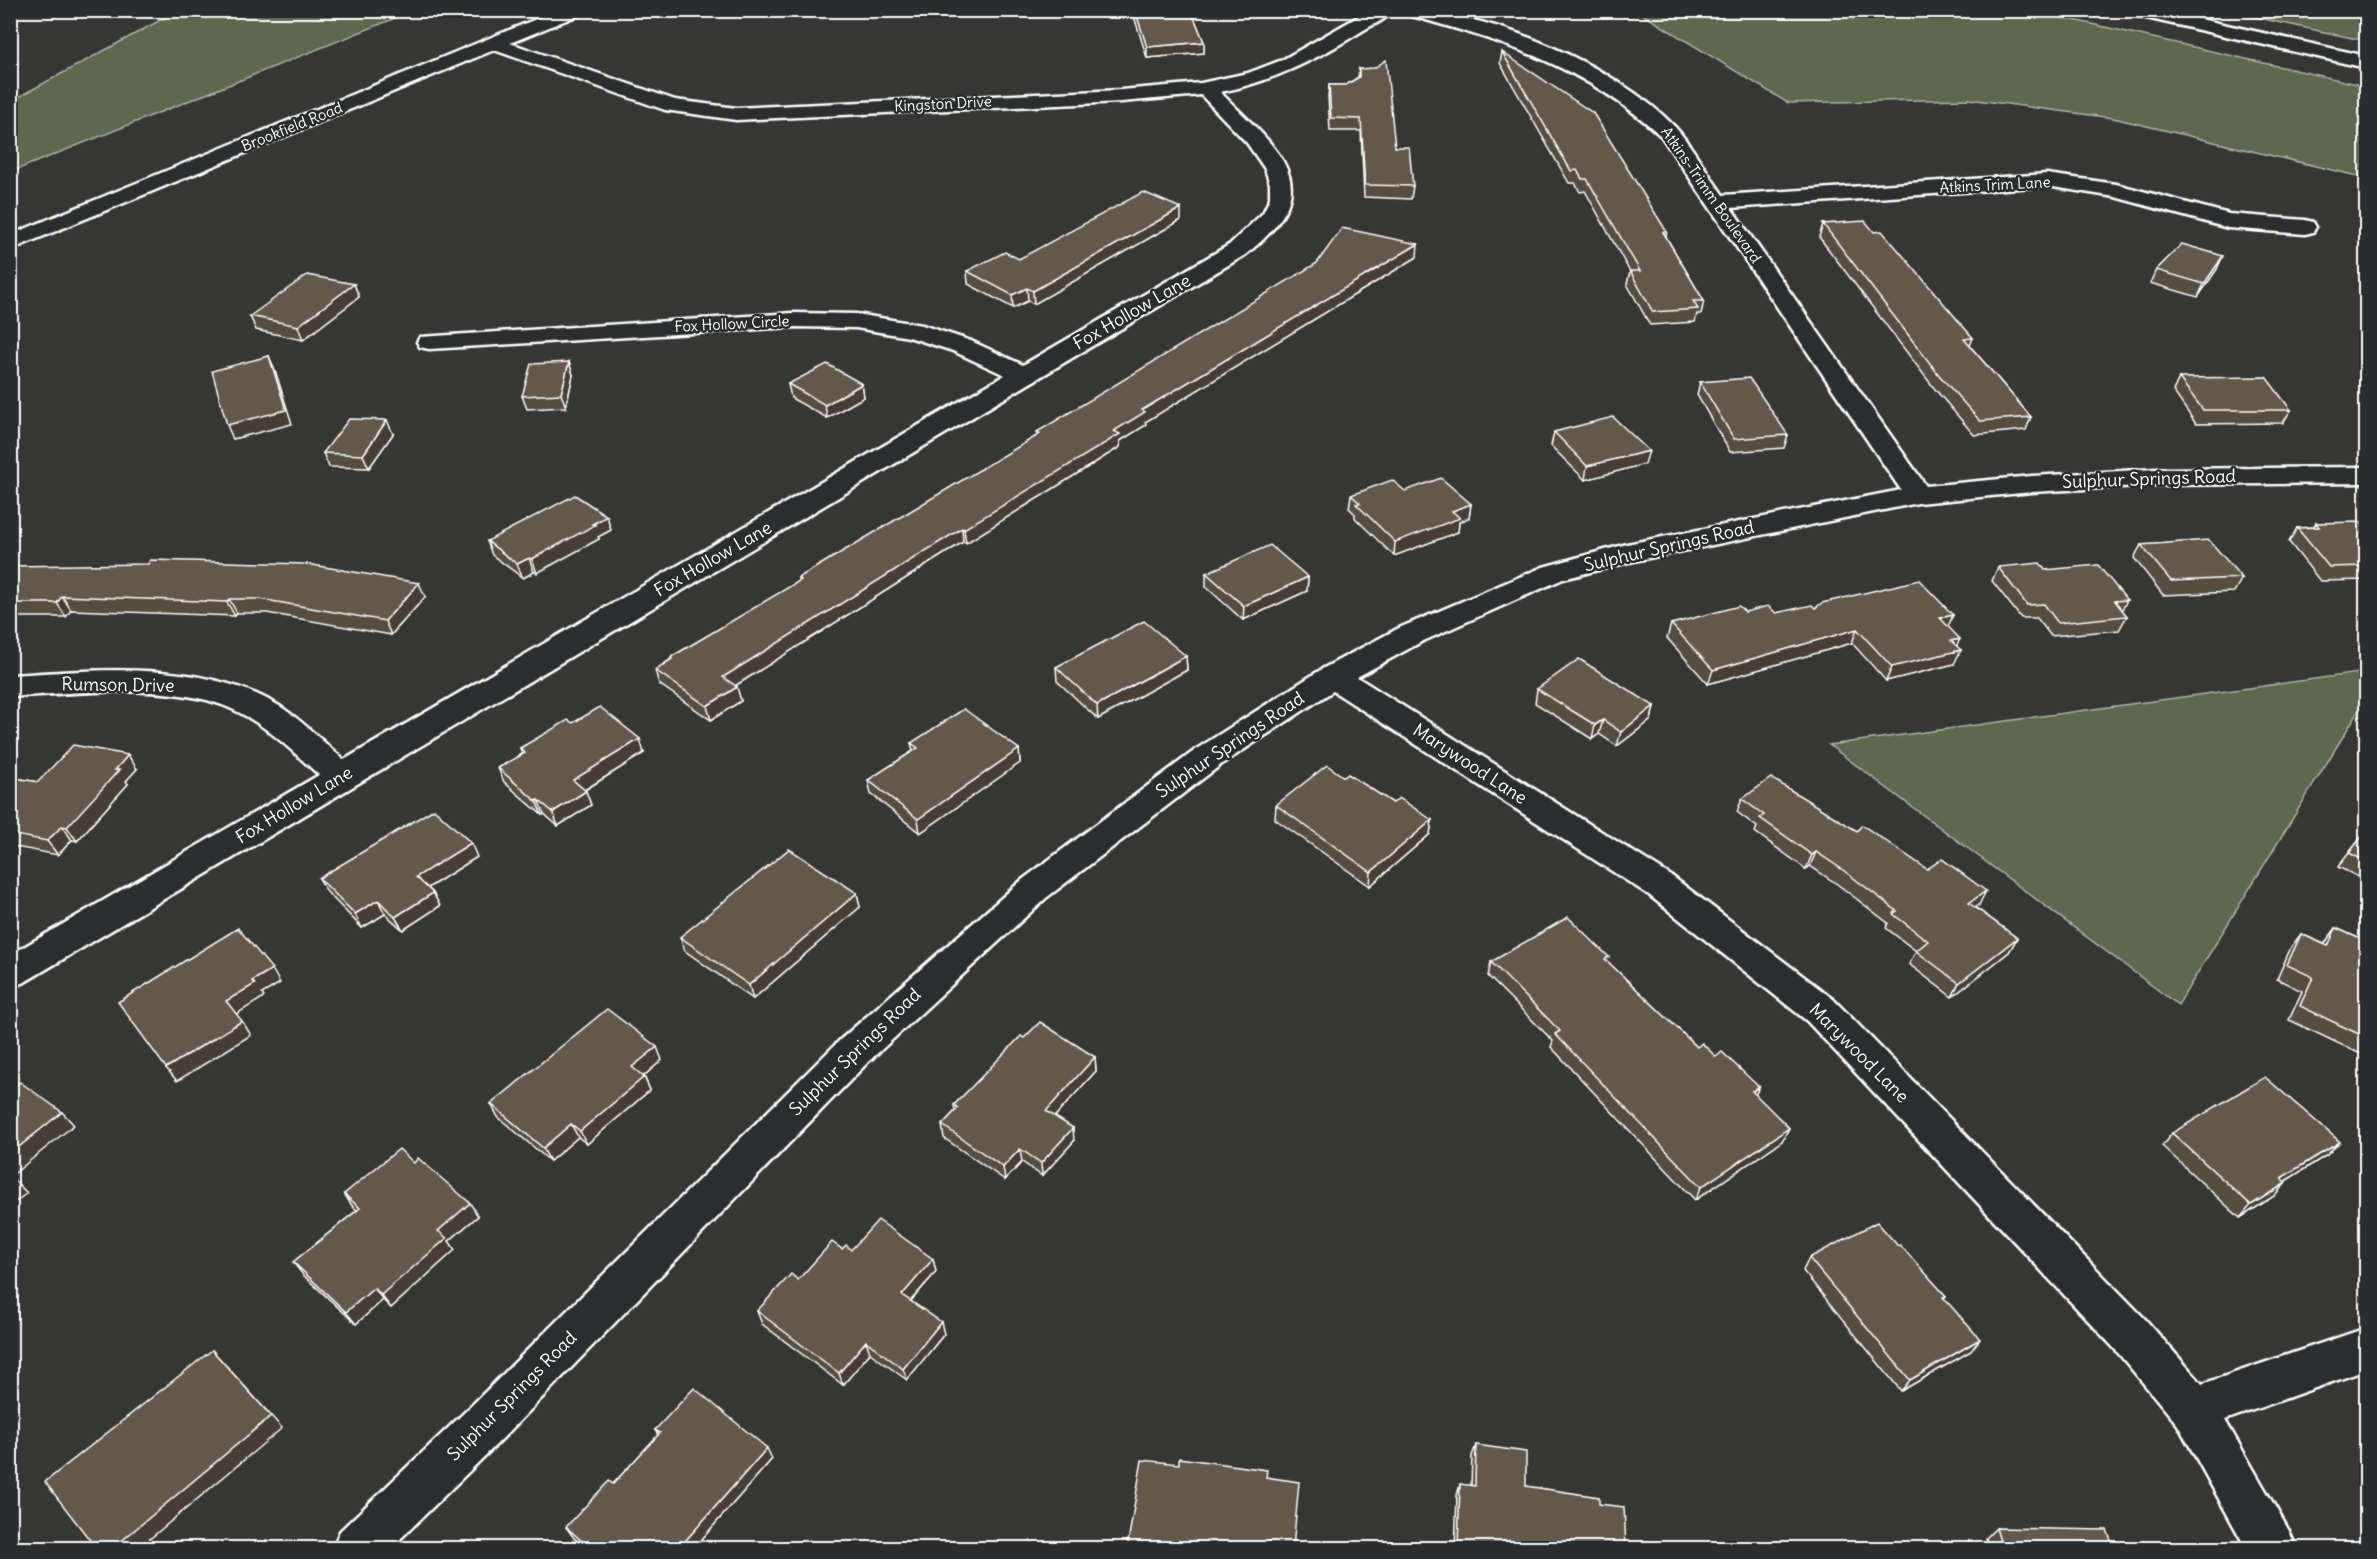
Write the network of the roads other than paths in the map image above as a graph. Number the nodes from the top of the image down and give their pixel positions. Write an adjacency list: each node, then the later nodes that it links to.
1 (574, 10): 5 (main road, Brookfield Road)
2 (1384, 10): 7 (main road, Kingston Drive)
3 (1411, 10): 8 (main road, Atkins-Trimm Boulevard)
4 (2133, 10): 6 (main road)
5 (494, 44): 7 (main road, Kingston Drive); 10 (main road, Brookfield Road)
6 (2367, 62)
7 (1205, 88): 12 (main road, Fox Hollow Lane)
8 (1717, 202): 9 (main road, Atkins Trim Lane); 14 (main road, Atkins-Trimm Boulevard)
9 (2306, 227)
10 (10, 243)
11 (429, 342): 12 (main road, Fox Hollow Circle)
12 (1025, 375): 17 (main road, Fox Hollow Lane)
13 (2367, 475): 14 (main road, Sulphur Springs Road)
14 (1918, 495): 15 (main road, Sulphur Springs Road)
15 (1333, 676): 20 (main road, Marywood Lane); 21 (main road, Sulphur Springs Road)
16 (10, 686): 17 (main road, Rumson Drive)
17 (343, 777): 18 (main road, Fox Hollow Lane)
18 (10, 973)
19 (2367, 1349): 20 (main road)
20 (2194, 1409): 22 (main road, Marywood Lane)
21 (357, 1548)
22 (2272, 1548)

